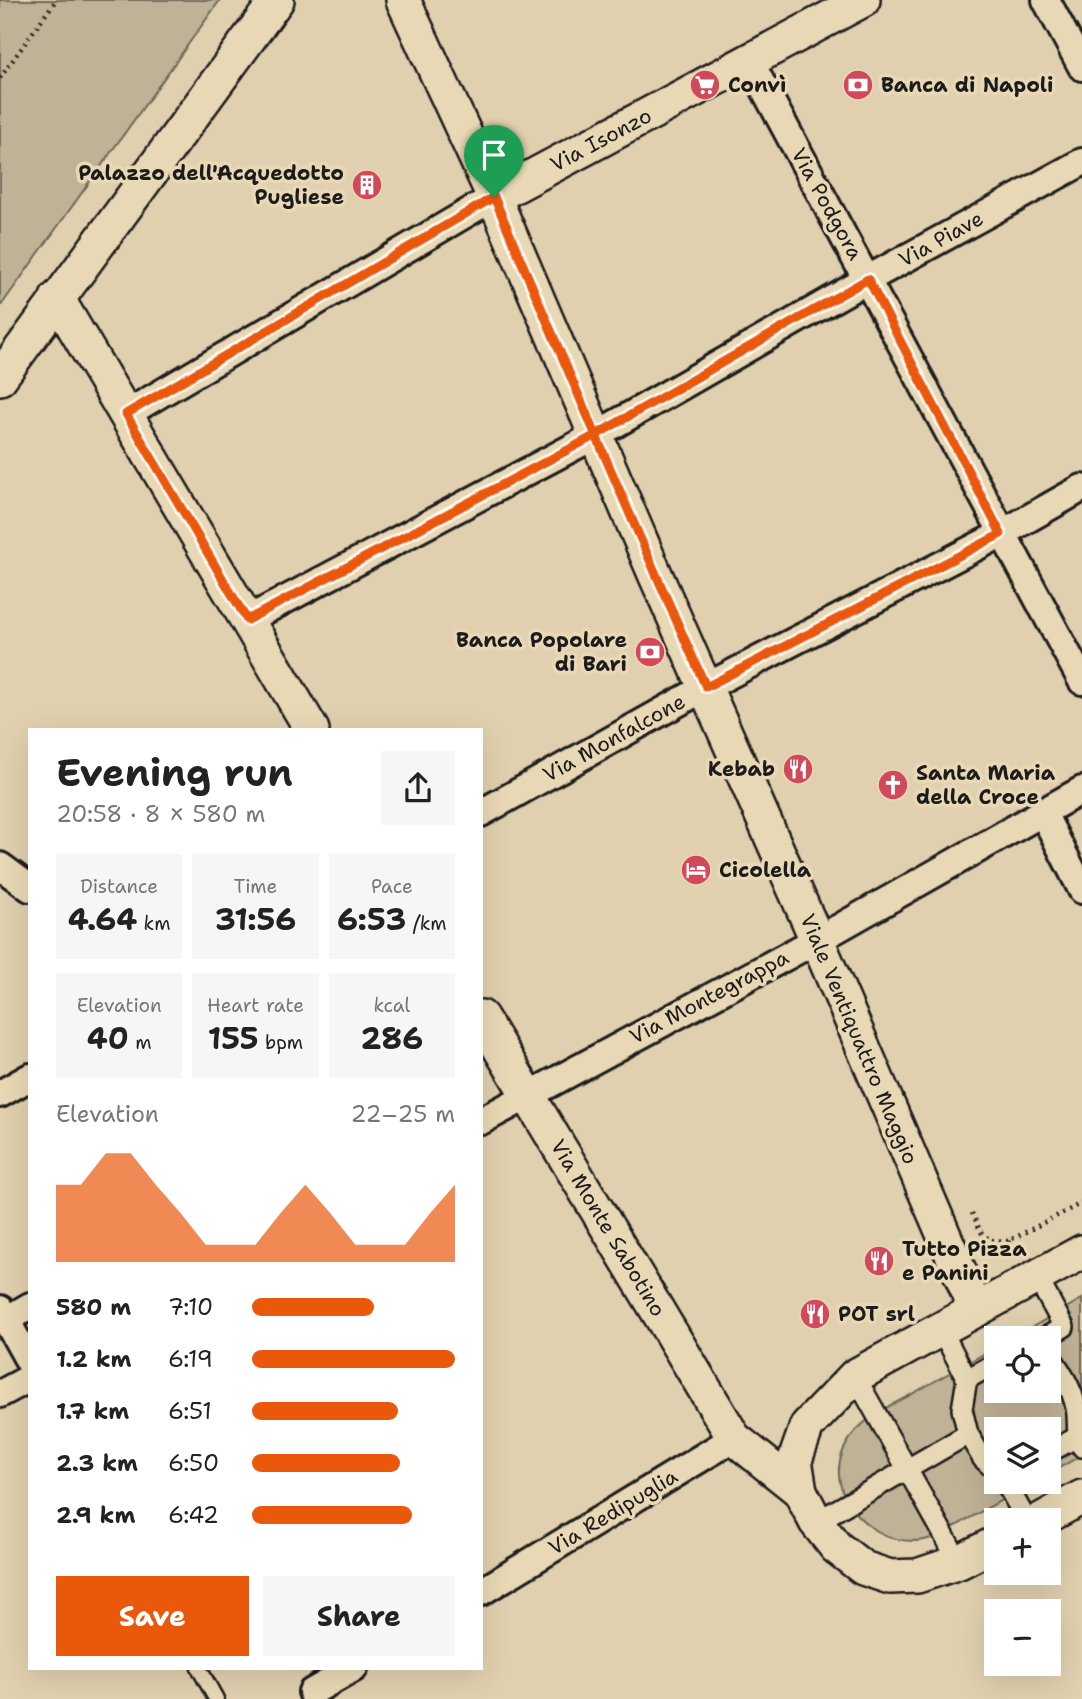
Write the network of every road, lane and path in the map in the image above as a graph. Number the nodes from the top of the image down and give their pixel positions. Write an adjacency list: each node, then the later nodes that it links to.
1 (56, 0): 8 (path)
2 (277, 0): 12 (street)
3 (403, 0): 10 (street, Viale Ventiquattro Maggio)
4 (863, 0): 6 (street, Via Isonzo)
5 (1046, 0): 7 (street)
6 (750, 62): 10 (street, Via Isonzo); 11 (street, Via Podgora)
7 (1082, 67)
8 (0, 79)
9 (1082, 162): 11 (street, Via Piave)
10 (494, 197): 14 (street, Via Isonzo); 15 (street, Viale Ventiquattro Maggio)
11 (868, 279): 15 (street, Via Piave); 17 (street, Via Podgora)
12 (57, 298): 13 (street); 14 (street)
13 (0, 378)
14 (126, 414): 18 (street)
15 (596, 435): 18 (street, Via Piave); 20 (street, Viale Ventiquattro Maggio)
16 (1082, 488): 17 (street, Via Monfalcone)
17 (1001, 534): 19 (street, Via Podgora); 20 (street, Via Monfalcone)
18 (247, 620): 21 (street)
19 (1082, 681)
20 (706, 687): 23 (street, Via Monfalcone); 28 (street, Viale Ventiquattro Maggio)
21 (311, 728)
22 (1082, 790): 24 (street, Via Montegrappa)
23 (483, 812)
24 (1043, 813): 27 (street); 28 (street, Via Montegrappa)
25 (0, 866): 26 (street)
26 (28, 887)
27 (1082, 890)
28 (817, 940): 32 (street, Via Montegrappa); 39 (street, Viale Ventiquattro Maggio)
29 (483, 1020): 32 (street, Via Monte Sabotino)
30 (28, 1078): 31 (street)
31 (0, 1094)
32 (527, 1094): 33 (street, Via Montegrappa); 52 (street, Via Monte Sabotino)
33 (483, 1120)
34 (1082, 1203): 35 (path)
35 (1007, 1241)
36 (1082, 1252): 37 (street)
37 (1037, 1278): 39 (street); 42 (street)
38 (28, 1307): 40 (street)
39 (976, 1310): 41 (street)
40 (3, 1314): 43 (street)
41 (941, 1329): 46 (street); 49 (street)
42 (1061, 1329)
43 (28, 1359)
44 (1061, 1364): 47 (street)
45 (984, 1370): 49 (street)
46 (855, 1376): 56 (street); 57 (street)
47 (1074, 1377): 53 (street)
48 (28, 1379): 50 (street)
49 (967, 1379): 51 (street)
50 (0, 1394)
51 (968, 1434): 55 (street); 56 (street)
52 (734, 1438): 57 (street); 63 (street, Via Redipuglia)
53 (1079, 1442): 54 (street)
54 (1061, 1448)
55 (984, 1460)
56 (907, 1469): 60 (street); 62 (street)
57 (800, 1491): 60 (street)
58 (1082, 1497): 59 (street)
59 (1061, 1509)
60 (816, 1522): 62 (street)
61 (984, 1549): 62 (street)
62 (959, 1562)
63 (485, 1581)
64 (200, 1670): 67 (lane)
65 (350, 1670): 66 (street)
66 (312, 1692)
67 (216, 1699)

